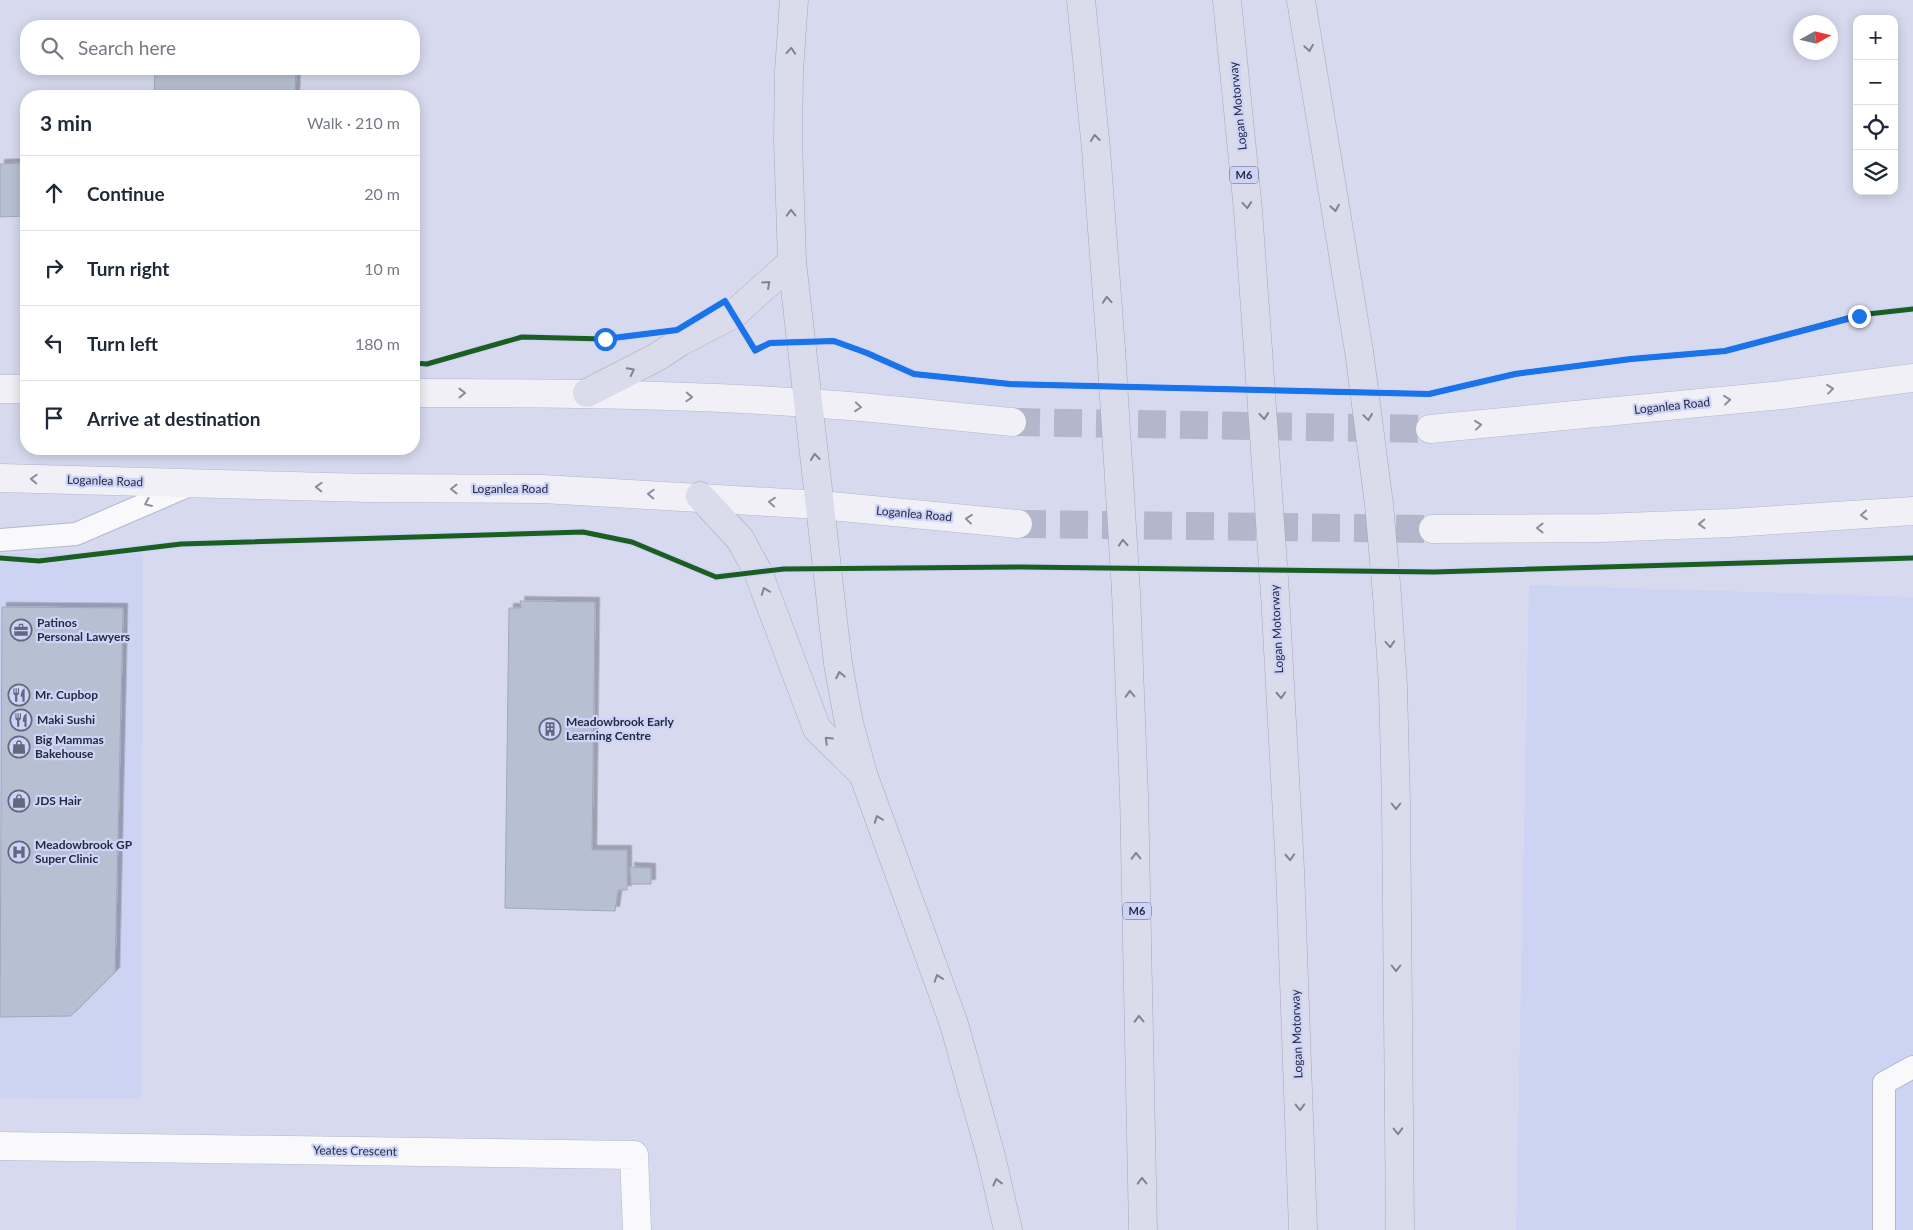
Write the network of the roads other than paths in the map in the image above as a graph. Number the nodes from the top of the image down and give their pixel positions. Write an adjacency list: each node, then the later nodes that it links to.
1 (794, 0): 5 (highway, one-way to 1)
2 (1081, 0): 27 (highway, M6, one-way to 2, bridge)
3 (1227, 0): 28 (highway, Logan Motorway / M6, one-way to 28, bridge)
4 (1301, 0): 29 (highway, one-way to 29, bridge)
5 (792, 262): 10 (highway, one-way to 5); 11 (highway)
6 (1913, 378): 13 (main road, Loganlea Road, one-way to 6)
7 (0, 389): 8 (main road)
8 (20, 389)
9 (420, 393): 10 (main road, one-way to 10)
10 (588, 393): 11 (main road, one-way to 11)
11 (809, 403): 12 (main road, one-way to 12); 17 (highway, one-way to 11)
12 (1012, 422)
13 (1430, 429)
14 (0, 478): 15 (main road, Loganlea Road, one-way to 14)
15 (192, 484): 16 (main road, Loganlea Road, one-way to 15); 21 (lane, one-way to 21)
16 (700, 496): 17 (main road, Loganlea Road, one-way to 16); 22 (highway, one-way to 16)
17 (821, 505): 19 (main road, Loganlea Road, one-way to 17); 22 (highway, one-way to 17)
18 (1913, 511): 20 (main road, one-way to 20)
19 (1018, 524)
20 (1433, 529)
21 (0, 540)
22 (863, 774): 26 (highway, one-way to 22)
23 (1913, 1067): 30 (lane)
24 (0, 1146): 25 (street, Yeates Crescent)
25 (637, 1230)
26 (1008, 1230)
27 (1143, 1230)
28 (1303, 1230)
29 (1400, 1230)
30 (1884, 1230)

